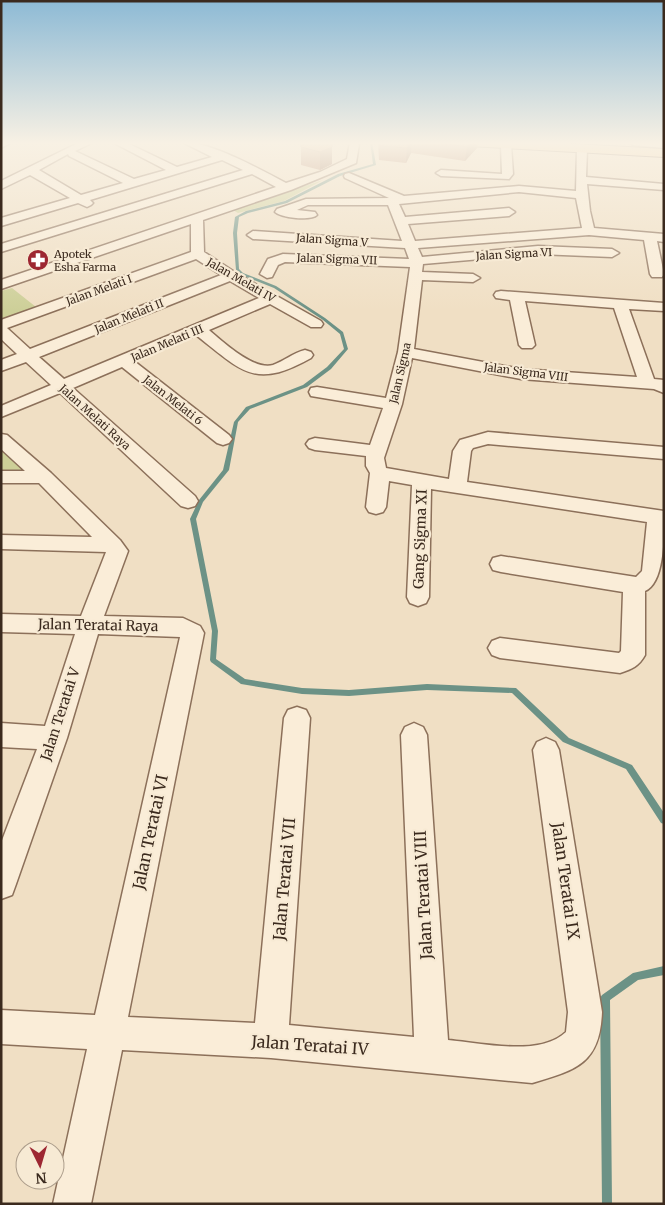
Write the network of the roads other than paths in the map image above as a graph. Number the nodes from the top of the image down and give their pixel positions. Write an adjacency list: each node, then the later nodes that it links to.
1 (161, 198): 10 (street)
2 (257, 198): 13 (street)
3 (393, 198): 7 (street)
4 (417, 198): 7 (street)
5 (581, 198): 16 (street)
6 (78, 199): 10 (street); 12 (street)
7 (396, 200): 11 (street); 14 (street, Jalan Sigma)
8 (8, 207): 12 (street)
9 (509, 212): 14 (street)
10 (110, 214): 18 (street); 22 (street)
11 (311, 214)
12 (22, 216): 15 (street)
13 (198, 218): 18 (street); 24 (street, Jalan Melati IV)
14 (399, 221): 21 (street, Jalan Sigma)
15 (1, 222)
16 (590, 231): 19 (street); 21 (street)
17 (253, 235): 21 (street, Jalan Sigma V)
18 (145, 236): 30 (street)
19 (650, 237): 20 (street); 27 (street)
20 (664, 238)
21 (412, 245): 25 (street, Jalan Sigma)
22 (1, 248)
23 (612, 253): 25 (street, Jalan Sigma VI)
24 (197, 254): 28 (street, Jalan Melati IV); 37 (street, Jalan Melati I)
25 (416, 266): 26 (street, Jalan Sigma VII); 29 (street); 41 (street, Jalan Sigma)
26 (267, 274)
27 (657, 274)
28 (231, 276): 33 (street, Jalan Melati IV); 43 (street, Jalan Melati II)
29 (473, 278)
30 (1, 284)
31 (501, 295): 32 (street)
32 (517, 297): 34 (street); 40 (street)
33 (271, 298): 36 (street, Jalan Melati IV); 38 (street, Jalan Melati III)
34 (620, 305): 35 (street); 45 (street)
35 (664, 307)
36 (316, 324)
37 (1, 326)
38 (198, 329): 42 (street); 44 (street, Jalan Melati III)
39 (1, 331): 43 (street, Jalan Melati Raya)
40 (527, 345)
41 (406, 352): 45 (street, Jalan Sigma VIII); 49 (street, Jalan Sigma)
42 (305, 355)
43 (15, 360): 46 (street, Jalan Melati Raya)
44 (124, 361): 46 (street, Jalan Melati III); 52 (street, Jalan Melati 6)
45 (647, 384): 47 (street, Jalan Sigma VIII)
46 (62, 387): 50 (street, Jalan Melati III); 61 (street, Jalan Melati Raya)
47 (664, 388)
48 (317, 392): 49 (street)
49 (393, 404): 54 (street, Jalan Sigma)
50 (1, 412)
51 (1, 439): 58 (street)
52 (223, 440)
53 (315, 444): 54 (street)
54 (377, 452): 56 (street, Jalan Sigma)
55 (664, 452): 60 (street)
56 (380, 473): 59 (street); 62 (street, Jalan Sigma)
57 (1, 477): 58 (street)
58 (44, 477): 66 (street)
59 (422, 481): 60 (street); 69 (street, Gang Sigma XI)
60 (457, 487): 64 (street)
61 (188, 501)
62 (376, 507)
63 (527, 508): 64 (street)
64 (657, 521): 68 (street)
65 (1, 542): 66 (street)
66 (113, 544): 71 (street, Jalan Teratai V)
67 (501, 564): 68 (street)
68 (634, 586): 73 (street)
69 (418, 597)
70 (1, 623): 71 (street, Jalan Teratai Raya)
71 (89, 625): 72 (street, Jalan Teratai Raya); 77 (street, Jalan Teratai V)
72 (192, 633): 82 (street, Jalan Teratai VI)
73 (500, 648)
74 (297, 718): 83 (street, Jalan Teratai VII)
75 (414, 735): 84 (street, Jalan Teratai VIII)
76 (1, 736): 77 (street)
77 (54, 738): 79 (street, Jalan Teratai V)
78 (546, 750): 80 (street, Jalan Teratai IX)
79 (4, 869)
80 (585, 1012): 84 (street, Jalan Teratai IV)
81 (1, 1027): 82 (street, Jalan Teratai IV)
82 (108, 1032): 83 (street, Jalan Teratai IV); 85 (street, Jalan Teratai VI)
83 (271, 1041): 84 (street, Jalan Teratai IV)
84 (432, 1055)
85 (72, 1204)

